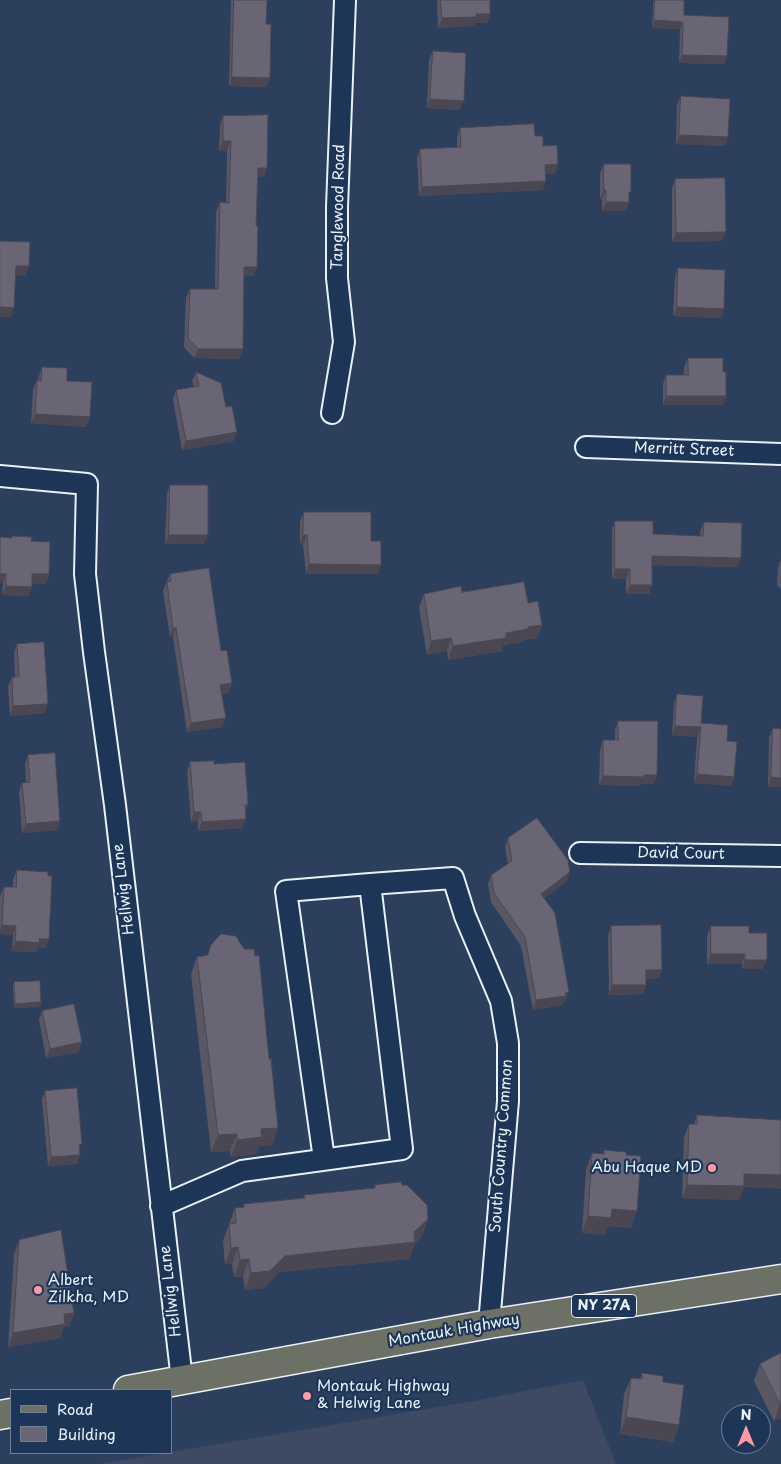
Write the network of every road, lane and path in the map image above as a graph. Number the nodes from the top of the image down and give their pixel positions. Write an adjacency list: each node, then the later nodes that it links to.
1 (345, 0): 2 (street, Tanglewood Road)
2 (332, 412)
3 (586, 447): 4 (street, Merritt Street)
4 (781, 454)
5 (0, 476): 10 (street, Hellwig Lane)
6 (580, 853): 7 (street, David Court)
7 (781, 856)
8 (370, 884): 9 (street); 9 (street); 12 (street, South Country Common)
9 (324, 1159): 10 (street)
10 (161, 1206): 13 (street, Hellwig Lane)
11 (781, 1279): 12 (main road, Montauk Highway / NY 27A)
12 (488, 1324): 13 (main road, Montauk Highway / NY 27A)
13 (182, 1380): 14 (main road, Montauk Highway / NY 27A)
14 (133, 1389)

